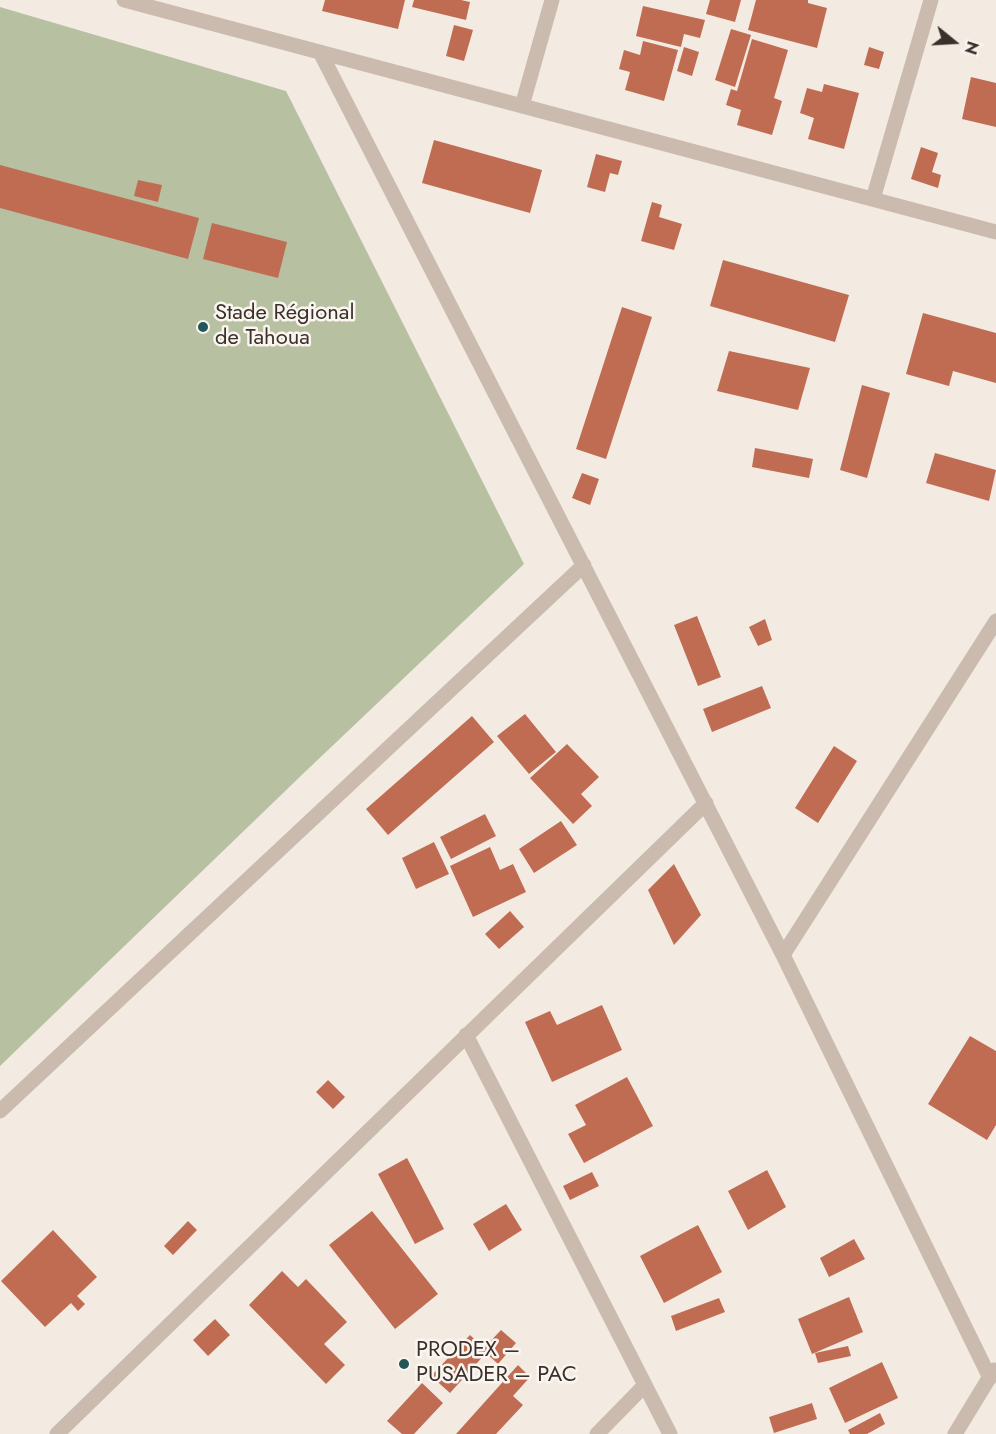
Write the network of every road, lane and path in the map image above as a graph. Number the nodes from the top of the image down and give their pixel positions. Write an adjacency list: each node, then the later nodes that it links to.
1 (124, 0): 4 (street)
2 (552, 0): 5 (street)
3 (931, 0): 6 (street)
4 (320, 52): 5 (street); 8 (street)
5 (522, 106): 6 (street)
6 (873, 199): 7 (street)
7 (996, 232)
8 (584, 565): 10 (street); 13 (street)
9 (996, 621): 11 (street)
10 (706, 803): 11 (street); 12 (street)
11 (783, 955): 14 (street)
12 (466, 1035): 15 (street); 16 (street)
13 (0, 1111)
14 (993, 1373): 19 (street)
15 (644, 1386): 17 (street); 18 (street)
16 (57, 1434)
17 (597, 1434)
18 (670, 1434)
19 (955, 1434)

